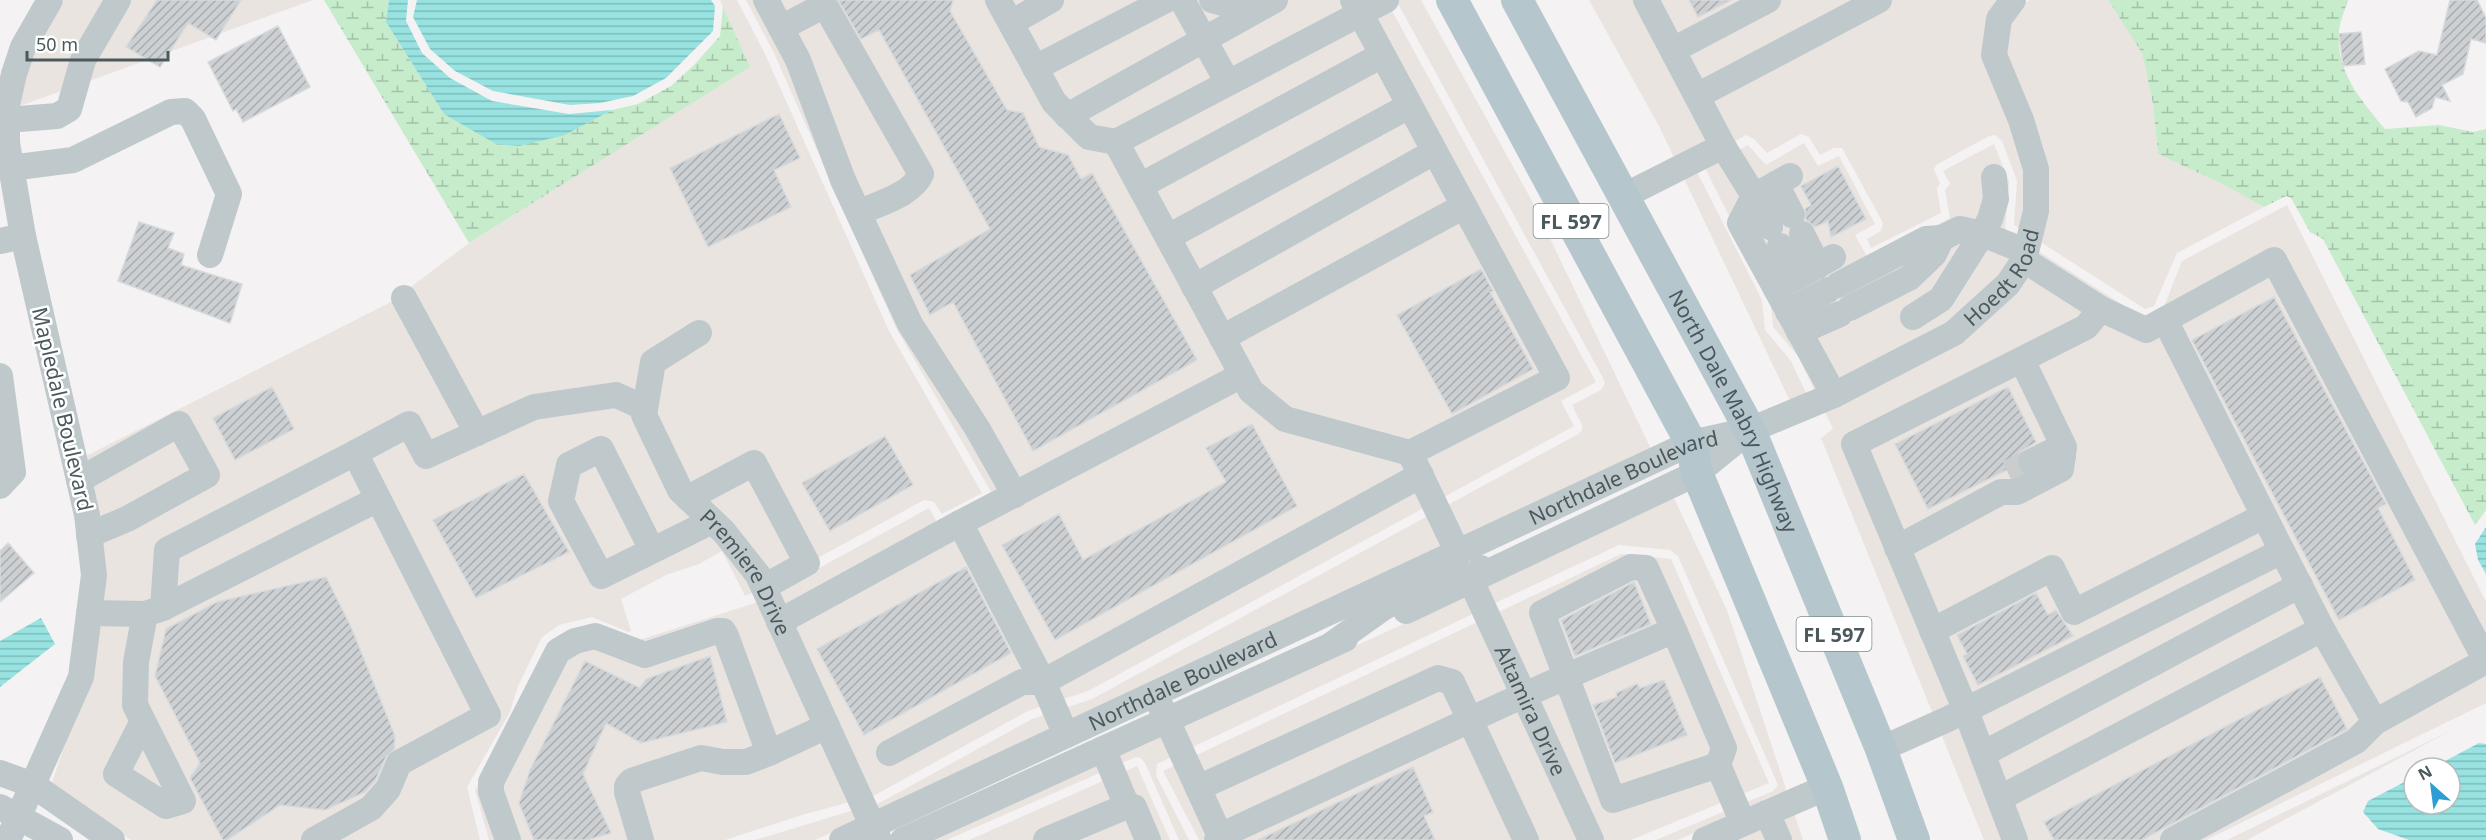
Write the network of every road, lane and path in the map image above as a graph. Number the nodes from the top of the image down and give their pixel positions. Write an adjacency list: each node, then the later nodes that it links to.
1 (50, 0): 28 (street, Mapledale Boulevard)
2 (118, 0): 28 (street)
3 (766, 0): 19 (street)
4 (998, 0): 18 (street)
5 (1051, 0): 18 (street)
6 (1166, 0): 23 (street)
7 (1182, 0): 20 (street)
8 (1275, 0): 20 (street)
9 (1386, 0): 17 (street)
10 (1452, 0): 62 (main road, FL 597)
11 (1495, 0): 29 (main road)
12 (1646, 0): 21 (street)
13 (1768, 0): 21 (street)
14 (2013, 0): 45 (street, Hoedt Road)
15 (1868, 2): 25 (street)
16 (1523, 6): 29 (main road, North Dale Mabry Highway / FL 597)
17 (1356, 7): 22 (street); 24 (street)
18 (1011, 22): 23 (street)
19 (781, 28): 39 (street); 39 (street)
20 (1204, 40): 24 (street); 27 (street)
21 (1673, 50): 25 (street)
22 (1382, 56): 26 (street); 36 (street)
23 (1035, 68): 27 (street)
24 (1228, 83): 30 (street)
25 (1697, 96): 31 (street)
26 (1410, 106): 32 (street); 41 (street)
27 (1066, 116): 30 (street)
28 (7, 120): 33 (street, Mapledale Boulevard)
29 (1590, 134): 37 (main road, North Dale Mabry Highway / FL 597)
30 (1116, 142): 36 (street)
31 (1723, 146): 35 (street); 37 (street)
32 (1434, 152): 38 (street); 47 (street)
33 (7, 174): 43 (street, Mapledale Boulevard); 44 (street)
34 (1994, 177): 40 (street)
35 (1773, 185): 46 (street); 46 (street)
36 (1140, 186): 41 (street)
37 (1623, 196): 60 (main road, North Dale Mabry Highway / FL 597)
38 (1464, 206): 54 (street); 65 (street)
39 (859, 213): 70 (street)
40 (1982, 234): 42 (street); 45 (street); 50 (street)
41 (1167, 237): 47 (street)
42 (1942, 238): 52 (street); 52 (street)
43 (12, 239): 68 (street, Mapledale Boulevard)
44 (210, 255)
45 (2024, 255): 49 (street); 58 (street, Hoedt Road)
46 (1806, 272): 52 (street)
47 (1194, 287): 54 (street)
48 (404, 298): 61 (street)
49 (2101, 309): 51 (street); 55 (street)
50 (1913, 317)
51 (2165, 320): 74 (street); 100 (street)
52 (1794, 322): 58 (street)
53 (699, 333): 59 (street, Premiere Drive)
54 (1222, 338): 56 (street)
55 (2022, 360): 64 (street); 78 (street)
56 (1242, 375): 65 (street); 70 (street)
57 (0, 376): 69 (street)
58 (1834, 395): 60 (street, Hoedt Road)
59 (645, 408): 61 (street); 72 (street, Premiere Drive)
60 (1749, 430): 62 (street, Northdale Boulevard); 67 (street, Northdale Boulevard); 104 (main road, North Dale Mabry Highway / FL 597)
61 (477, 433): 63 (street)
62 (1691, 442): 67 (main road, FL 597); 71 (street, Northdale Boulevard)
63 (355, 453): 73 (street); 85 (street)
64 (2063, 456): 66 (street); 78 (street)
65 (1415, 464): 80 (street); 93 (street)
66 (2034, 466)
67 (1697, 473): 82 (street, Northdale Boulevard); 111 (main road, FL 597)
68 (79, 480): 77 (street, Mapledale Boulevard); 77 (street)
69 (0, 486)
70 (1015, 495): 76 (street)
71 (1577, 496): 80 (street, Northdale Boulevard); 82 (street)
72 (688, 498): 75 (street, Premiere Drive); 84 (street)
73 (378, 499): 85 (street); 125 (street)
74 (2264, 516): 81 (street); 90 (street)
75 (712, 521): 79 (street); 84 (street, Premiere Drive)
76 (960, 524): 87 (street); 93 (street)
77 (89, 535): 86 (street, Mapledale Boulevard)
78 (1897, 548): 90 (street)
79 (652, 550): 79 (street)
80 (1457, 551): 91 (street); 94 (street, Northdale Boulevard)
81 (2282, 551): 83 (street); 96 (street)
82 (1471, 581): 91 (street, Northdale Boulevard); 95 (street, Altamira Drive)
83 (2300, 585): 88 (street); 107 (street)
84 (764, 587): 87 (street, Premiere Drive)
85 (154, 611): 86 (street); 99 (street)
86 (89, 612): 110 (street, Mapledale Boulevard)
87 (779, 621): 101 (street, Premiere Drive)
88 (2322, 629): 100 (street); 113 (street)
89 (1674, 630): 92 (street); 92 (street); 108 (street)
90 (1932, 631): 96 (street)
91 (1331, 645): 97 (street, Northdale Boulevard)
92 (1567, 676): 95 (street); 114 (street)
93 (1043, 681): 102 (street); 106 (street)
94 (1155, 693): 97 (street); 102 (street, Northdale Boulevard)
95 (1524, 694): 98 (street); 118 (street, Altamira Drive)
96 (1965, 711): 104 (street); 107 (street)
97 (1167, 720): 103 (street, Northdale Boulevard); 112 (street)
98 (1470, 720): 112 (street); 121 (street); 132 (street)
99 (143, 721)
100 (2375, 722): 139 (street)
101 (827, 726): 105 (street); 120 (street, Premiere Drive)
102 (1066, 735): 120 (street, Northdale Boulevard)
103 (1103, 749): 115 (street); 129 (street, Northdale Boulevard)
104 (1881, 749): 137 (main road, North Dale Mabry Highway / FL 597)
105 (769, 753): 126 (street); 127 (street)
106 (889, 753)
107 (1983, 754): 113 (street)
108 (1718, 765): 114 (street); 119 (street)
109 (0, 773): 110 (street)
110 (33, 786): 116 (street, Mapledale Boulevard); 124 (street)
111 (1827, 787): 117 (street); 136 (main road, FL 597)
112 (1198, 788): 121 (street)
113 (2000, 798): 138 (street)
114 (1613, 800): 118 (street)
115 (1127, 806): 130 (street); 131 (street)
116 (8, 812): 122 (street, Mapledale Boulevard); 123 (street)
117 (1767, 813): 119 (street); 135 (street)
118 (1579, 814): 133 (street, Altamira Drive)
119 (1743, 824): 134 (street)
120 (875, 833): 128 (street, Northdale Boulevard)
121 (1219, 838)
122 (8, 840)
123 (60, 840)
124 (112, 840)
125 (314, 840)
126 (508, 840)
127 (641, 840)
128 (842, 840)
129 (903, 840)
130 (1046, 840)
131 (1149, 840)
132 (1526, 840)
133 (1591, 840)
134 (1705, 840)
135 (1779, 840)
136 (1845, 840)
137 (1914, 840)
138 (2015, 840)
139 (2173, 840)

